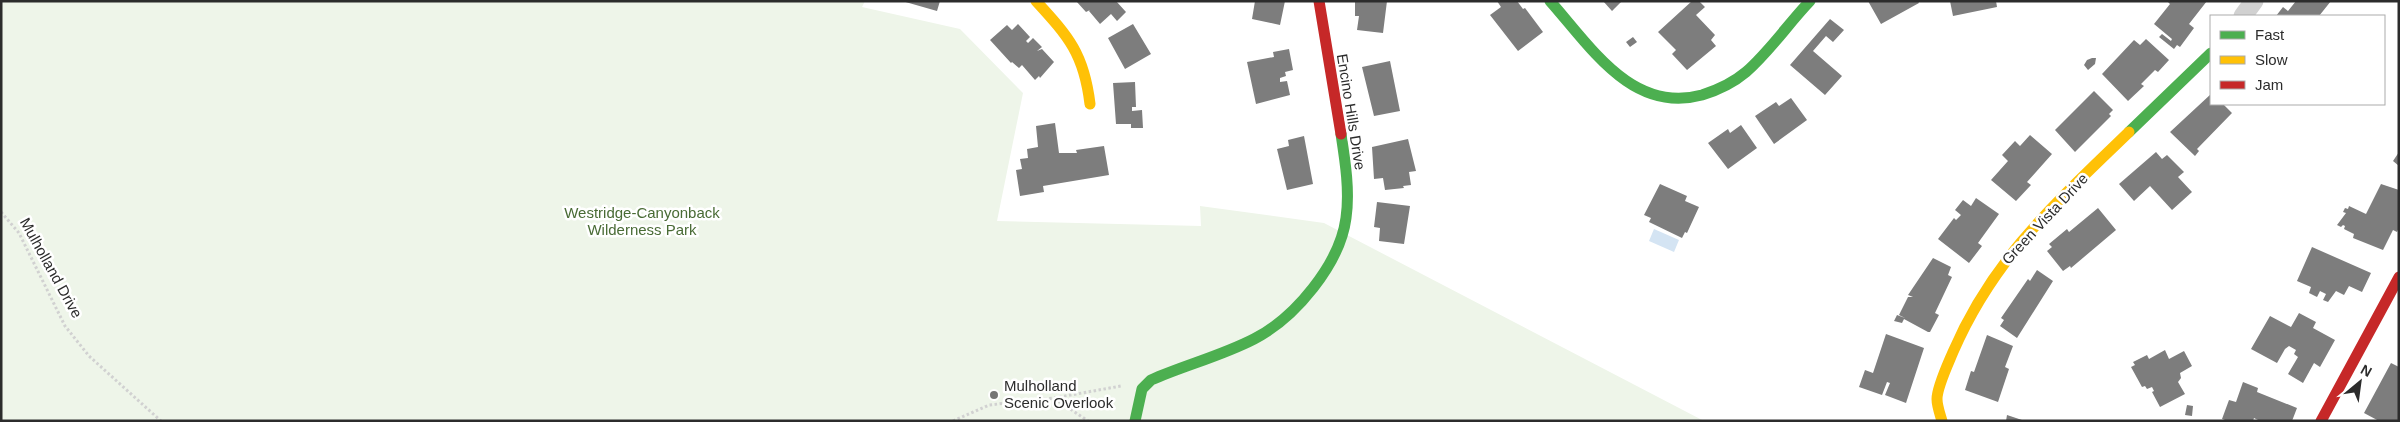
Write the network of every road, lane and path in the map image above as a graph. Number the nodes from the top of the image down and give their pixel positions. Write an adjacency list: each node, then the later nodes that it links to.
1 (1036, 1): 8 (street)
2 (1319, 1): 11 (street, Encino Hills Drive)
3 (1550, 1): 4 (street)
4 (1810, 1)
5 (2254, 1): 6 (street)
6 (2244, 15)
7 (2210, 54): 17 (street, Green Vista Drive)
8 (1090, 104)
9 (1, 212): 13 (path, Mulholland Drive)
10 (2399, 277): 18 (street)
11 (1142, 389): 12 (path); 16 (street)
12 (1054, 398): 14 (path); 15 (path)
13 (161, 421)
14 (953, 421)
15 (1088, 421)
16 (1135, 421)
17 (1942, 421)
18 (2321, 421)

